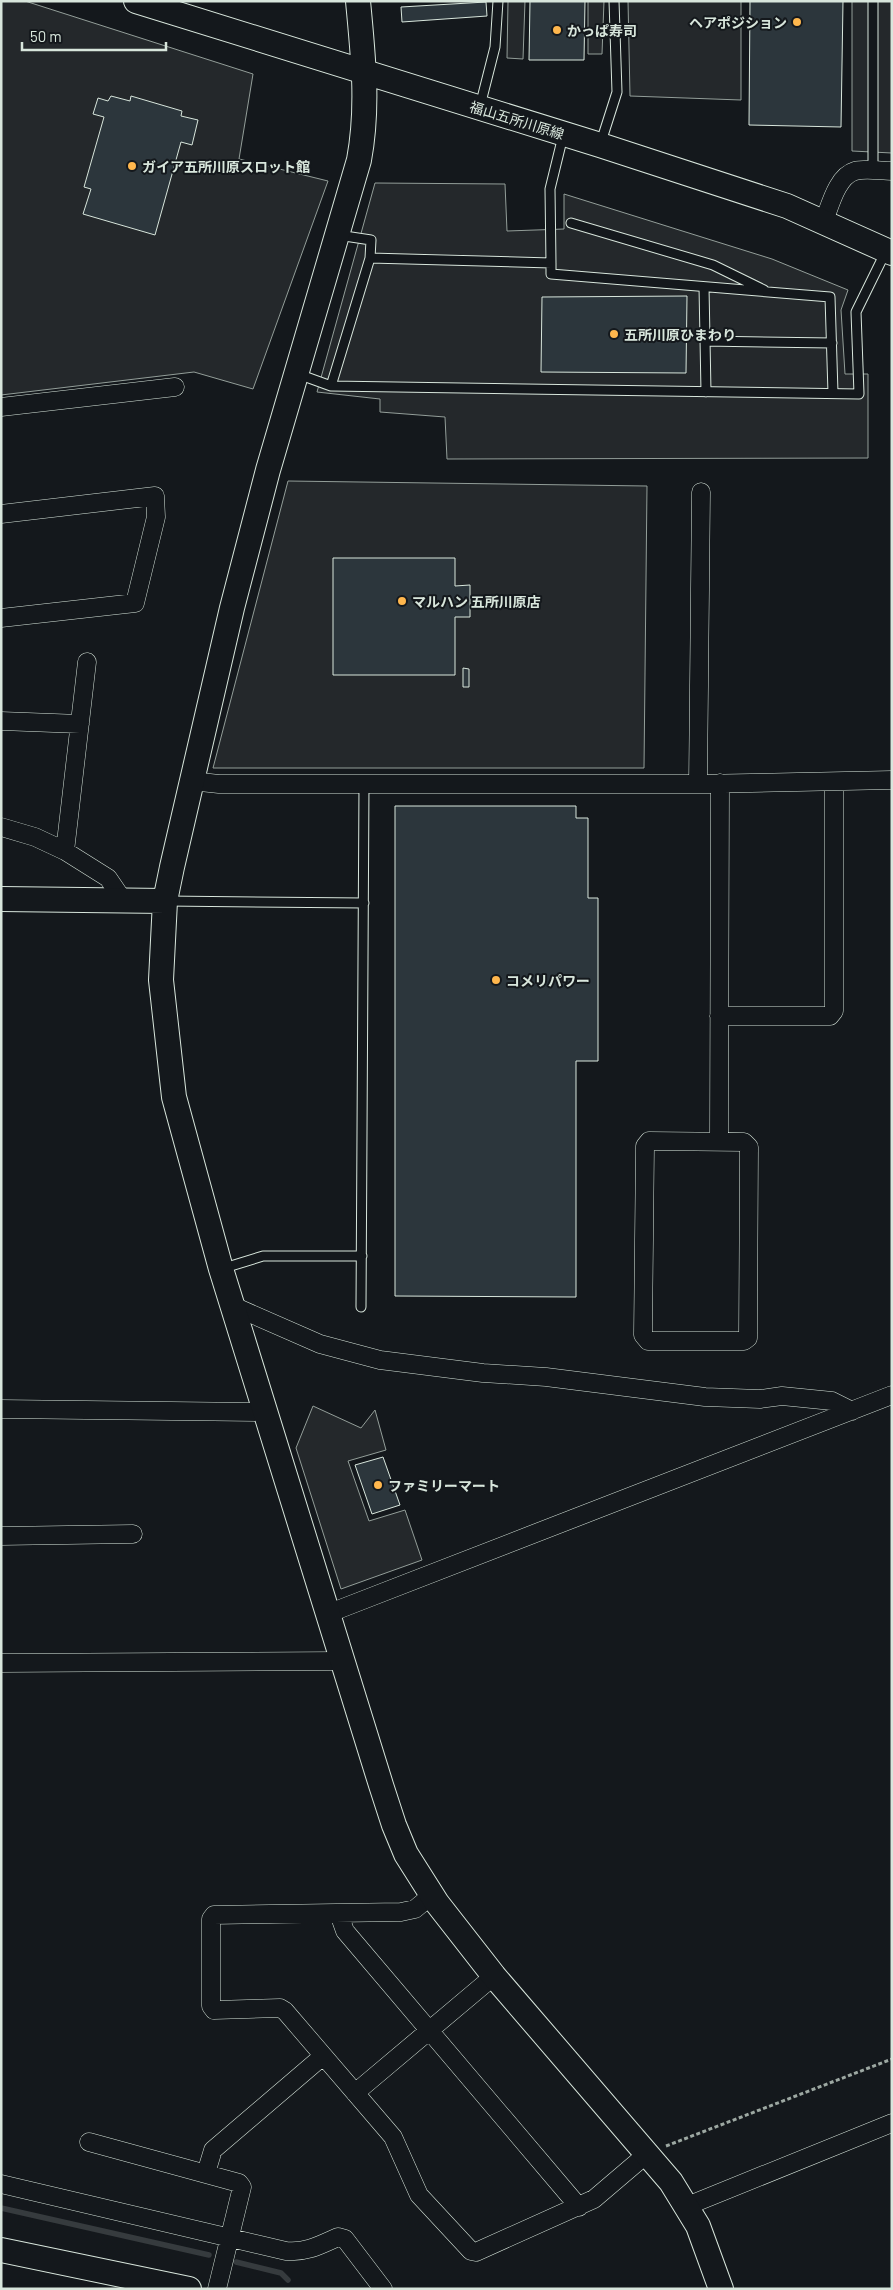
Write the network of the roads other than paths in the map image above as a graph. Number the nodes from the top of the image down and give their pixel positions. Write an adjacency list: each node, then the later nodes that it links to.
1 (136, 1): 6 (street, 福山五所川原線)
2 (358, 1): 6 (street)
3 (498, 1): 7 (lane)
4 (614, 1): 9 (lane)
5 (873, 1): 10 (lane)
6 (366, 74): 7 (street, 福山五所川原線); 14 (street)
7 (479, 109): 8 (street, 福山五所川原線)
8 (563, 134): 9 (street, 福山五所川原線); 17 (lane)
9 (600, 145): 12 (street, 福山五所川原線)
10 (873, 170): 11 (street); 12 (street)
11 (892, 170)
12 (824, 221): 15 (street, 福山五所川原線)
13 (571, 223): 19 (lane)
14 (337, 235): 16 (lane); 22 (street)
15 (889, 252): 26 (lane)
16 (370, 258): 17 (lane); 23 (lane)
17 (551, 263): 18 (lane)
18 (704, 287): 19 (lane); 20 (lane)
19 (769, 292): 21 (lane)
20 (705, 341): 21 (lane); 25 (lane)
21 (832, 342): 26 (lane)
22 (298, 374): 23 (lane); 35 (street)
23 (331, 386): 25 (lane)
24 (175, 387): 27 (street)
25 (706, 392): 26 (lane)
26 (833, 394)
27 (1, 407)
28 (701, 492): 38 (street)
29 (1, 514): 30 (street)
30 (1, 618)
31 (87, 662): 33 (street)
32 (1, 721): 33 (street)
33 (80, 724): 41 (street)
34 (892, 780): 36 (street)
35 (191, 781): 37 (street); 44 (street)
36 (834, 782): 39 (street); 46 (street)
37 (364, 784): 38 (street); 45 (lane)
38 (698, 784): 39 (street)
39 (720, 784): 46 (street)
40 (1, 827): 41 (street)
41 (65, 851): 43 (street)
42 (1, 899): 43 (street)
43 (123, 900): 44 (street)
44 (165, 901): 45 (lane); 49 (street)
45 (364, 903): 48 (lane)
46 (719, 1016): 47 (street)
47 (719, 1142): 47 (street)
48 (362, 1256): 49 (lane); 51 (lane)
49 (221, 1269): 50 (street)
50 (231, 1305): 54 (street); 55 (street)
51 (361, 1307)
52 (892, 1395): 54 (street)
53 (1, 1409): 55 (street)
54 (852, 1411): 58 (street)
55 (266, 1412): 58 (street)
56 (133, 1534): 57 (street)
57 (1, 1536)
58 (327, 1614): 59 (street)
59 (342, 1660): 60 (street); 61 (street)
60 (1, 1663)
61 (432, 1895): 62 (street); 63 (street)
62 (338, 1914): 64 (street); 65 (street)
63 (494, 1976): 64 (street); 69 (street)
64 (430, 2030): 66 (street); 73 (street)
65 (323, 2056): 66 (street); 70 (street)
66 (354, 2092): 73 (street)
67 (892, 2123): 72 (street)
68 (89, 2142): 70 (street)
69 (648, 2153): 72 (street); 73 (street)
70 (206, 2173): 74 (street)
71 (1, 2184): 74 (street)
72 (687, 2206): 79 (street)
73 (579, 2207)
74 (228, 2238): 77 (street); 78 (street)
75 (1, 2250): 76 (street)
76 (188, 2289)
77 (217, 2289)
78 (383, 2289)
79 (721, 2289)

